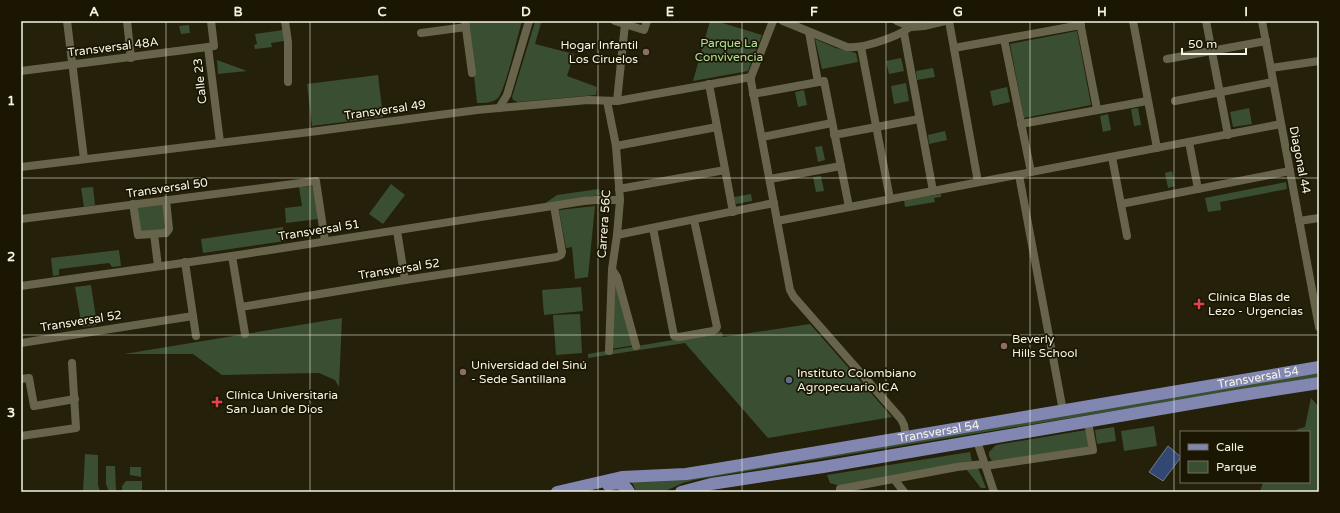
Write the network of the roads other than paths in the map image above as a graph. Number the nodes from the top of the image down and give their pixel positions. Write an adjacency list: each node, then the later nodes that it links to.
1 (67, 21): 32 (street)
2 (127, 21): 29 (street)
3 (211, 21): 25 (street, Calle 23)
4 (285, 21): 37 (street)
5 (529, 21): 47 (street)
6 (615, 21): 18 (street)
7 (647, 21): 18 (street)
8 (773, 21): 36 (street)
9 (782, 21): 20 (street)
10 (897, 21): 19 (street)
11 (945, 21): 19 (street)
12 (949, 21): 27 (street)
13 (1133, 21): 45 (street)
14 (1206, 21): 28 (street)
15 (1262, 21): 24 (street, Diagonal 44)
16 (1080, 23): 23 (street); 48 (street)
17 (466, 24): 21 (street); 35 (street)
18 (625, 24): 44 (street)
19 (913, 24): 22 (street)
20 (809, 32): 26 (street); 38 (street)
21 (421, 33)
22 (904, 33): 26 (street); 49 (street)
23 (1004, 39): 27 (street); 51 (street)
24 (1266, 41): 28 (street); 33 (street, Diagonal 44)
25 (208, 47): 29 (street, Transversal 48A); 58 (street, Calle 23)
26 (861, 47): 54 (street)
27 (954, 48): 71 (street)
28 (1212, 50): 30 (street); 41 (street)
29 (131, 58): 32 (street, Transversal 48A)
30 (1167, 59)
31 (1319, 61): 33 (street)
32 (72, 65): 34 (street, Transversal 48A); 63 (street)
33 (1271, 68): 39 (street, Diagonal 44)
34 (21, 71)
35 (472, 73)
36 (751, 77): 40 (street, Transversal 49); 42 (street)
37 (288, 82)
38 (818, 82): 42 (street); 50 (street)
39 (1273, 82): 41 (street); 52 (street, Diagonal 44)
40 (708, 84): 44 (street, Transversal 49); 53 (street)
41 (1220, 93): 46 (street); 55 (street)
42 (753, 94): 57 (street)
43 (607, 101): 44 (street, Transversal 49); 47 (street, Transversal 49); 60 (street, Carrera 56C)
44 (617, 101)
45 (1147, 101): 48 (street); 61 (street)
46 (1175, 101)
47 (499, 108): 58 (street, Transversal 49)
48 (1097, 109): 51 (street)
49 (920, 119): 54 (street); 74 (street)
50 (832, 123): 56 (street); 57 (street)
51 (1021, 124): 68 (street)
52 (1281, 124): 55 (street); 67 (street, Diagonal 44)
53 (717, 127): 60 (street); 66 (street)
54 (876, 127): 56 (street); 75 (street)
55 (1228, 134): 59 (street)
56 (834, 135): 64 (street)
57 (762, 137): 70 (street)
58 (220, 142): 63 (street, Transversal 49)
59 (1189, 142): 61 (street); 73 (street)
60 (616, 146): 72 (street, Carrera 56C)
61 (1157, 148): 62 (street)
62 (1112, 157): 68 (street); 80 (street)
63 (84, 159): 65 (street, Transversal 49)
64 (841, 166): 70 (street); 82 (street)
65 (21, 167)
66 (725, 170): 72 (street); 83 (street)
67 (1290, 171): 73 (street); 88 (street, Diagonal 44)
68 (1031, 172): 69 (street)
69 (1019, 175): 71 (street); 114 (street)
70 (770, 179): 78 (street)
71 (978, 182): 74 (street)
72 (620, 189): 77 (street, Carrera 56C)
73 (1198, 189): 80 (street)
74 (933, 191): 75 (street)
75 (890, 199): 82 (street)
76 (166, 200): 79 (street, Transversal 50); 91 (street); 94 (street, Transversal 50)
77 (620, 200): 81 (street, Transversal 51); 92 (street, Carrera 56C)
78 (774, 203): 83 (street); 87 (street)
79 (133, 204): 85 (street, Transversal 50); 91 (street)
80 (1121, 204): 93 (street)
81 (554, 206): 90 (street, Transversal 51); 99 (street, Transversal 52)
82 (849, 207): 87 (street)
83 (732, 212): 86 (street)
84 (1319, 218): 88 (street)
85 (21, 219)
86 (694, 220): 89 (street); 89 (street)
87 (777, 221): 117 (street)
88 (1299, 221): 103 (street, Diagonal 44)
89 (653, 228): 92 (street)
90 (397, 231): 94 (street, Transversal 51); 99 (street)
91 (154, 234): 97 (street)
92 (617, 235): 98 (street, Carrera 56C)
93 (1127, 236)
94 (325, 241): 95 (street, Transversal 51)
95 (232, 256): 96 (street, Transversal 51); 101 (street)
96 (185, 262): 97 (street, Transversal 51); 102 (street)
97 (158, 266): 100 (street, Transversal 51)
98 (612, 269): 107 (street); 108 (street, Carrera 56C)
99 (405, 280): 101 (street, Transversal 52)
100 (21, 286)
101 (241, 308): 104 (street)
102 (192, 316): 105 (street); 106 (street, Transversal 52)
103 (1319, 327)
104 (245, 334)
105 (196, 336)
106 (21, 343)
107 (636, 346)
108 (609, 351)
109 (72, 363): 113 (street)
110 (1319, 367): 114 (main road, Transversal 54)
111 (21, 379): 113 (street)
112 (1319, 383): 115 (main road, Transversal 54)
113 (75, 399): 116 (street)
114 (1063, 411): 117 (main road, Transversal 54)
115 (1088, 422): 118 (main road, Transversal 54); 119 (street)
116 (21, 436)
117 (906, 437): 122 (main road, Transversal 54)
118 (977, 441): 119 (street); 125 (main road, Transversal 54)
119 (985, 465): 120 (street); 121 (street)
120 (894, 479): 126 (street); 127 (street)
121 (991, 490)
122 (557, 492)
123 (575, 492): 124 (main road)
124 (629, 492)
125 (681, 492)
126 (843, 492)
127 (904, 492)

